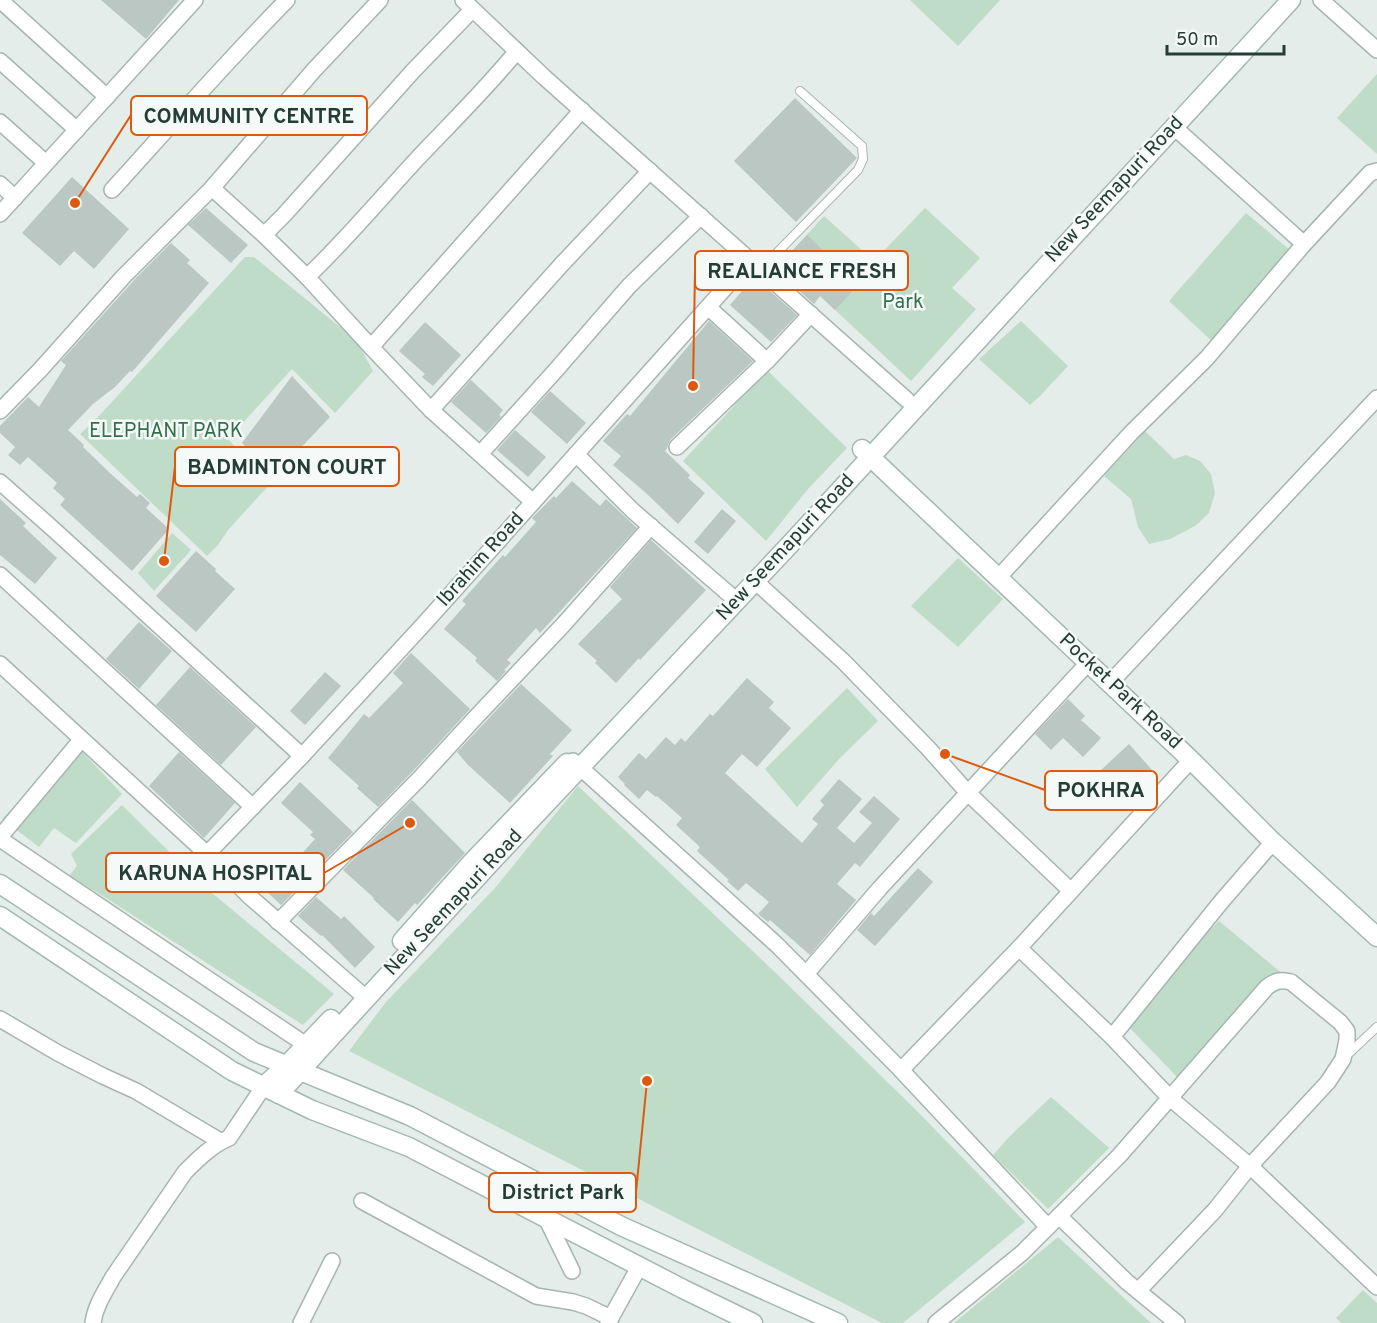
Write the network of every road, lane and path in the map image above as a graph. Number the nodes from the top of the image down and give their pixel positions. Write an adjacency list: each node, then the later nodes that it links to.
1 (0, 0): 12 (street)
2 (287, 0): 22 (street)
3 (380, 0): 21 (street)
4 (1321, 0): 8 (street)
5 (191, 2): 12 (street)
6 (1282, 2): 15 (main road, New Seemapuri Road); 35 (main road, New Seemapuri Road)
7 (468, 5): 9 (street); 26 (street)
8 (1377, 50)
9 (517, 51): 13 (street); 29 (street)
10 (0, 61): 16 (street)
11 (800, 91): 28 (lane)
12 (107, 97): 16 (street)
13 (582, 110): 18 (street); 32 (street)
14 (0, 122): 17 (street)
15 (1174, 127): 27 (street); 40 (main road, New Seemapuri Road)
16 (77, 130): 17 (street)
17 (46, 163): 23 (street)
18 (650, 171): 25 (street); 36 (street)
19 (1377, 171): 27 (street)
20 (0, 184): 23 (street)
21 (212, 188): 26 (street); 37 (street)
22 (112, 190)
23 (15, 198): 24 (street)
24 (0, 214)
25 (700, 216): 28 (street); 39 (street)
26 (264, 235): 29 (street)
27 (1304, 244): 46 (street)
28 (755, 265): 30 (street, Ibrahim Road); 31 (street)
29 (307, 277): 32 (street)
30 (708, 307): 33 (street); 41 (street, Ibrahim Road)
31 (811, 314): 33 (street); 35 (street)
32 (371, 347): 36 (street)
33 (767, 361): 38 (street)
34 (1377, 398): 51 (street)
35 (907, 400): 40 (main road, New Seemapuri Road)
36 (431, 410): 39 (street)
37 (0, 411)
38 (677, 447)
39 (481, 453): 43 (street)
40 (866, 453): 46 (main road, Pocket Park Road); 47 (main road, New Seemapuri Road); 48 (main road, New Seemapuri Road)
41 (576, 454): 43 (street, Ibrahim Road); 44 (street)
42 (0, 483): 53 (street)
43 (533, 502): 53 (street, Ibrahim Road)
44 (651, 526): 48 (street); 64 (street)
45 (0, 575): 57 (street)
46 (998, 578): 49 (main road, Pocket Park Road)
47 (755, 581): 48 (main road, New Seemapuri Road); 56 (street)
48 (733, 597): 55 (main road, New Seemapuri Road)
49 (1088, 663): 51 (main road, Pocket Park Road); 56 (street)
50 (0, 664): 52 (street)
51 (1110, 683): 54 (main road, Pocket Park Road)
52 (81, 740): 58 (street); 60 (street)
53 (302, 756): 57 (street, Ibrahim Road)
54 (1191, 760): 59 (main road, Pocket Park Road); 62 (street)
55 (576, 763): 67 (street); 68 (main road, New Seemapuri Road)
56 (968, 793): 62 (street); 67 (street)
57 (253, 807): 60 (street, Ibrahim Road)
58 (0, 838): 72 (street)
59 (1273, 842): 65 (main road, Pocket Park Road); 71 (street)
60 (207, 854): 64 (street)
61 (0, 884): 74 (main road)
62 (1071, 891): 66 (street)
63 (0, 916): 76 (main road)
64 (278, 922): 68 (street)
65 (1377, 937)
66 (1019, 948): 71 (street); 75 (street)
67 (806, 974): 75 (street)
68 (362, 995): 72 (main road, New Seemapuri Road)
69 (0, 1019): 78 (street)
70 (1377, 1027): 73 (lane)
71 (1112, 1037): 77 (street)
72 (311, 1049): 74 (main road, New Seemapuri Road)
73 (1343, 1059): 77 (street); 79 (street)
74 (293, 1068): 76 (main road, New Seemapuri Road); 92 (main road)
75 (901, 1070): 82 (street)
76 (271, 1090): 78 (street); 81 (main road)
77 (1170, 1098): 79 (street); 82 (street)
78 (220, 1141): 89 (street)
79 (1250, 1166): 86 (street); 87 (street)
80 (362, 1201): 88 (street)
81 (546, 1218): 84 (main road); 85 (street)
82 (1053, 1222): 87 (street); 93 (street)
83 (332, 1261): 90 (street)
84 (639, 1267): 88 (street); 91 (main road)
85 (572, 1271)
86 (1377, 1287)
87 (1138, 1291): 94 (street)
88 (609, 1321)
89 (93, 1323)
90 (301, 1323)
91 (753, 1323)
92 (838, 1323)
93 (936, 1323)
94 (1177, 1323)

